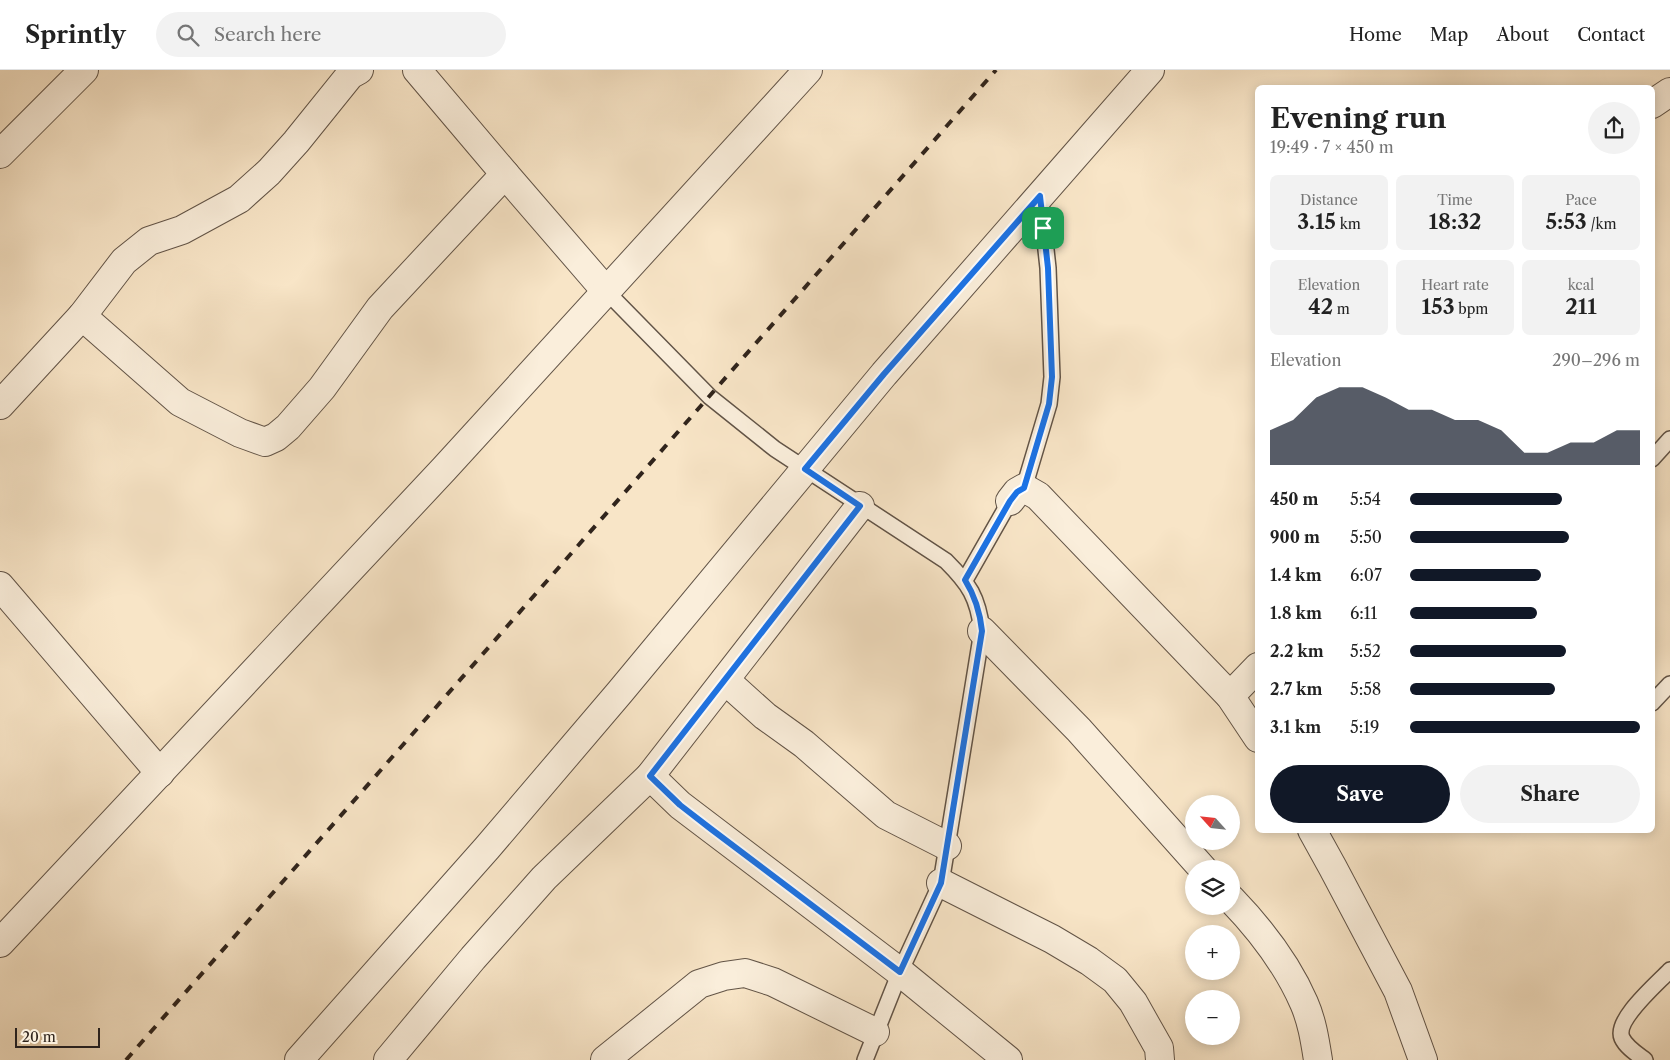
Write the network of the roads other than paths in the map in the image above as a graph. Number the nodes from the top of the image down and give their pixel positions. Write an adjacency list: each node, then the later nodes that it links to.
1 (84, 70): 8 (street)
2 (359, 70): 12 (street)
3 (417, 70): 9 (street)
4 (808, 70): 11 (street)
5 (1150, 70): 10 (street)
6 (1670, 92): 7 (street)
7 (1655, 102)
8 (0, 154)
9 (505, 174): 11 (street); 12 (street)
10 (1040, 196): 16 (street); 17 (lane)
11 (606, 291): 16 (lane); 28 (street)
12 (82, 316): 13 (street)
13 (0, 405)
14 (1670, 439): 15 (lane)
15 (1655, 456)
16 (805, 469): 18 (lane); 39 (street)
17 (1017, 495): 19 (lane); 25 (street)
18 (860, 506): 19 (lane); 23 (street)
19 (965, 580): 21 (lane)
20 (0, 586): 28 (street)
21 (982, 631): 31 (lane); 32 (street)
22 (1255, 670): 25 (street)
23 (725, 680): 29 (street); 31 (street)
24 (1670, 684): 26 (lane)
25 (1230, 696): 27 (street)
26 (1655, 700)
27 (1255, 734)
28 (160, 773): 35 (street)
29 (650, 776): 37 (street); 40 (street)
30 (1314, 833): 46 (street)
31 (947, 846): 33 (lane)
32 (1196, 860)
33 (941, 883): 37 (lane); 44 (street)
34 (1240, 908): 45 (street)
35 (0, 943)
36 (1670, 970): 47 (lane)
37 (900, 972): 38 (lane); 43 (street)
38 (874, 1032): 41 (street); 42 (lane)
39 (299, 1060)
40 (388, 1060)
41 (605, 1060)
42 (865, 1060)
43 (1008, 1060)
44 (1160, 1060)
45 (1318, 1060)
46 (1423, 1060)
47 (1645, 1060)

